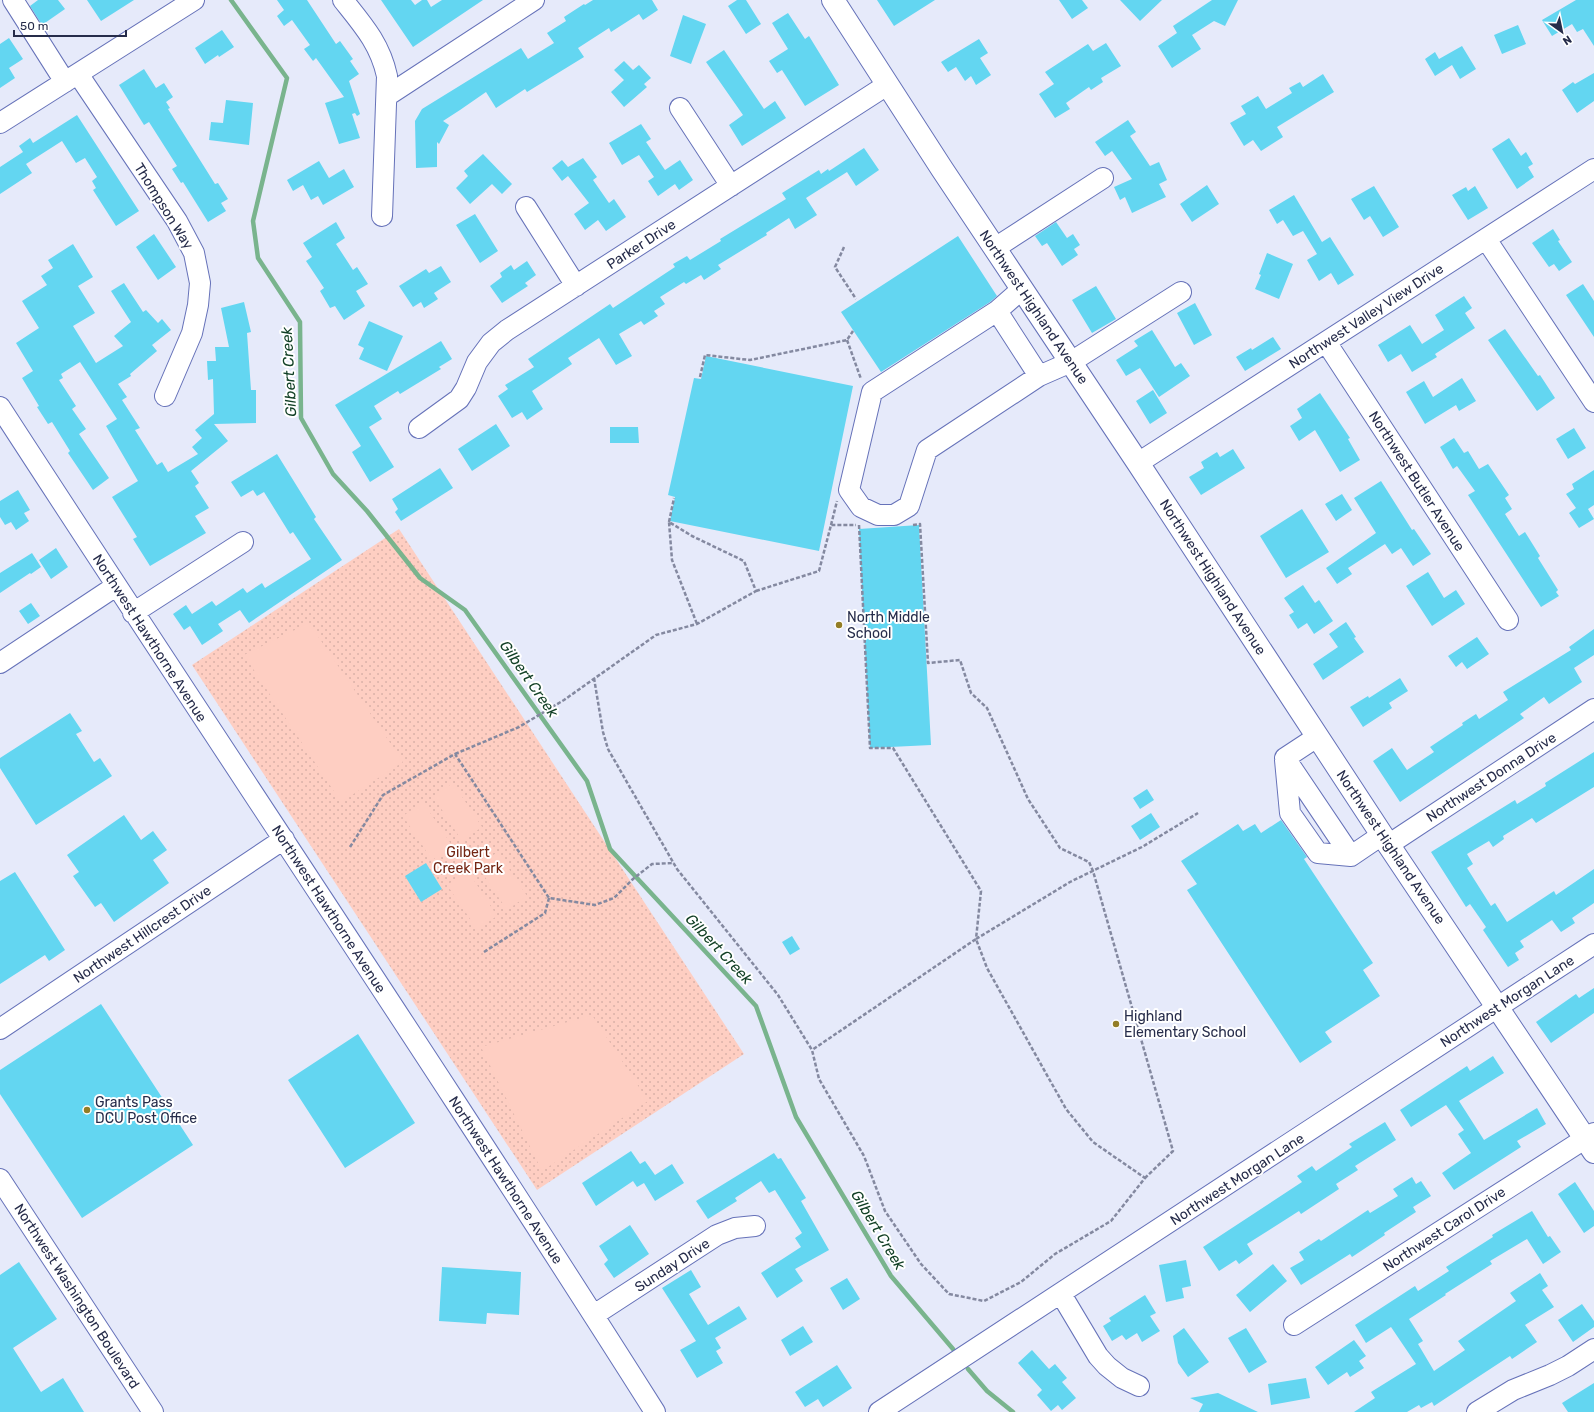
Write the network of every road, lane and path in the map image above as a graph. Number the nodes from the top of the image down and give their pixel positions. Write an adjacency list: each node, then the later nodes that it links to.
1 (13, 0): 6 (street, Thompson Way)
2 (194, 0): 6 (street)
3 (343, 0): 8 (street)
4 (534, 0): 8 (street)
5 (833, 0): 7 (main road, Northwest Highland Avenue)
6 (72, 78): 10 (street); 29 (street, Thompson Way)
7 (887, 86): 13 (street, Parker Drive); 18 (main road, Northwest Highland Avenue)
8 (387, 96): 15 (street)
9 (680, 108): 13 (street)
10 (0, 123)
11 (1594, 169): 16 (street, Northwest Valley View Drive)
12 (1103, 178): 18 (street)
13 (731, 186): 19 (street, Parker Drive)
14 (526, 207): 19 (street)
15 (382, 216)
16 (1486, 239): 25 (street, Northwest Valley View Drive); 30 (street)
17 (844, 247): 22 (path)
18 (994, 248): 20 (main road, Northwest Highland Avenue)
19 (576, 286): 32 (street, Parker Drive)
20 (1022, 289): 23 (street); 26 (main road, Northwest Highland Avenue)
21 (1181, 292): 26 (street)
22 (856, 299)
23 (997, 311): 27 (street); 35 (street)
24 (853, 331): 28 (path)
25 (1326, 342): 33 (street, Northwest Valley View Drive); 43 (street, Northwest Butler Avenue)
26 (1071, 362): 27 (street); 33 (main road, Northwest Highland Avenue)
27 (1039, 376): 35 (street)
28 (700, 377)
29 (165, 396)
30 (1594, 402)
31 (0, 407): 40 (street, Northwest Hawthorne Avenue)
32 (420, 428)
33 (1138, 463): 48 (main road, Northwest Highland Avenue)
34 (674, 498): 36 (path)
35 (878, 515): 37 (path)
36 (669, 522): 41 (path); 44 (path)
37 (859, 524): 41 (path); 59 (path)
38 (912, 525): 57 (path)
39 (243, 542): 42 (street)
40 (116, 586): 42 (street, Northwest Hawthorne Avenue); 45 (street)
41 (756, 591): 44 (path)
42 (133, 613): 52 (street, Northwest Hawthorne Avenue)
43 (1508, 620)
44 (697, 624): 46 (path)
45 (0, 663)
46 (594, 678): 49 (path); 56 (path)
47 (1594, 709): 53 (street, Northwest Donna Drive)
48 (1318, 737): 50 (street); 53 (main road, Northwest Highland Avenue)
49 (455, 754): 54 (path); 58 (path)
50 (1285, 758): 55 (street); 55 (street)
51 (1198, 813): 57 (path)
52 (284, 839): 63 (street, Northwest Hillcrest Drive); 70 (street, Northwest Hawthorne Avenue)
53 (1385, 840): 55 (street, Northwest Donna Drive); 62 (main road, Northwest Highland Avenue)
54 (350, 847)
55 (1351, 856)
56 (674, 863): 58 (path); 64 (path)
57 (1093, 871): 59 (path); 66 (path)
58 (549, 898): 61 (path)
59 (976, 939): 64 (path); 66 (path)
60 (1594, 944): 62 (street, Northwest Morgan Lane)
61 (484, 952)
62 (1498, 1007): 65 (main road, Northwest Highland Avenue); 69 (street, Northwest Morgan Lane)
63 (0, 1029)
64 (812, 1050): 66 (path)
65 (1591, 1141): 71 (street, Northwest Carol Drive)
66 (1145, 1178)
67 (0, 1179): 74 (street, Northwest Washington Boulevard)
68 (755, 1226): 70 (street, Sunday Drive)
69 (1061, 1294): 73 (street); 76 (street, Northwest Morgan Lane)
70 (594, 1315): 75 (street, Northwest Hawthorne Avenue)
71 (1294, 1325)
72 (1594, 1349): 77 (street)
73 (1139, 1386)
74 (153, 1412)
75 (655, 1412)
76 (878, 1412)
77 (1477, 1412)

